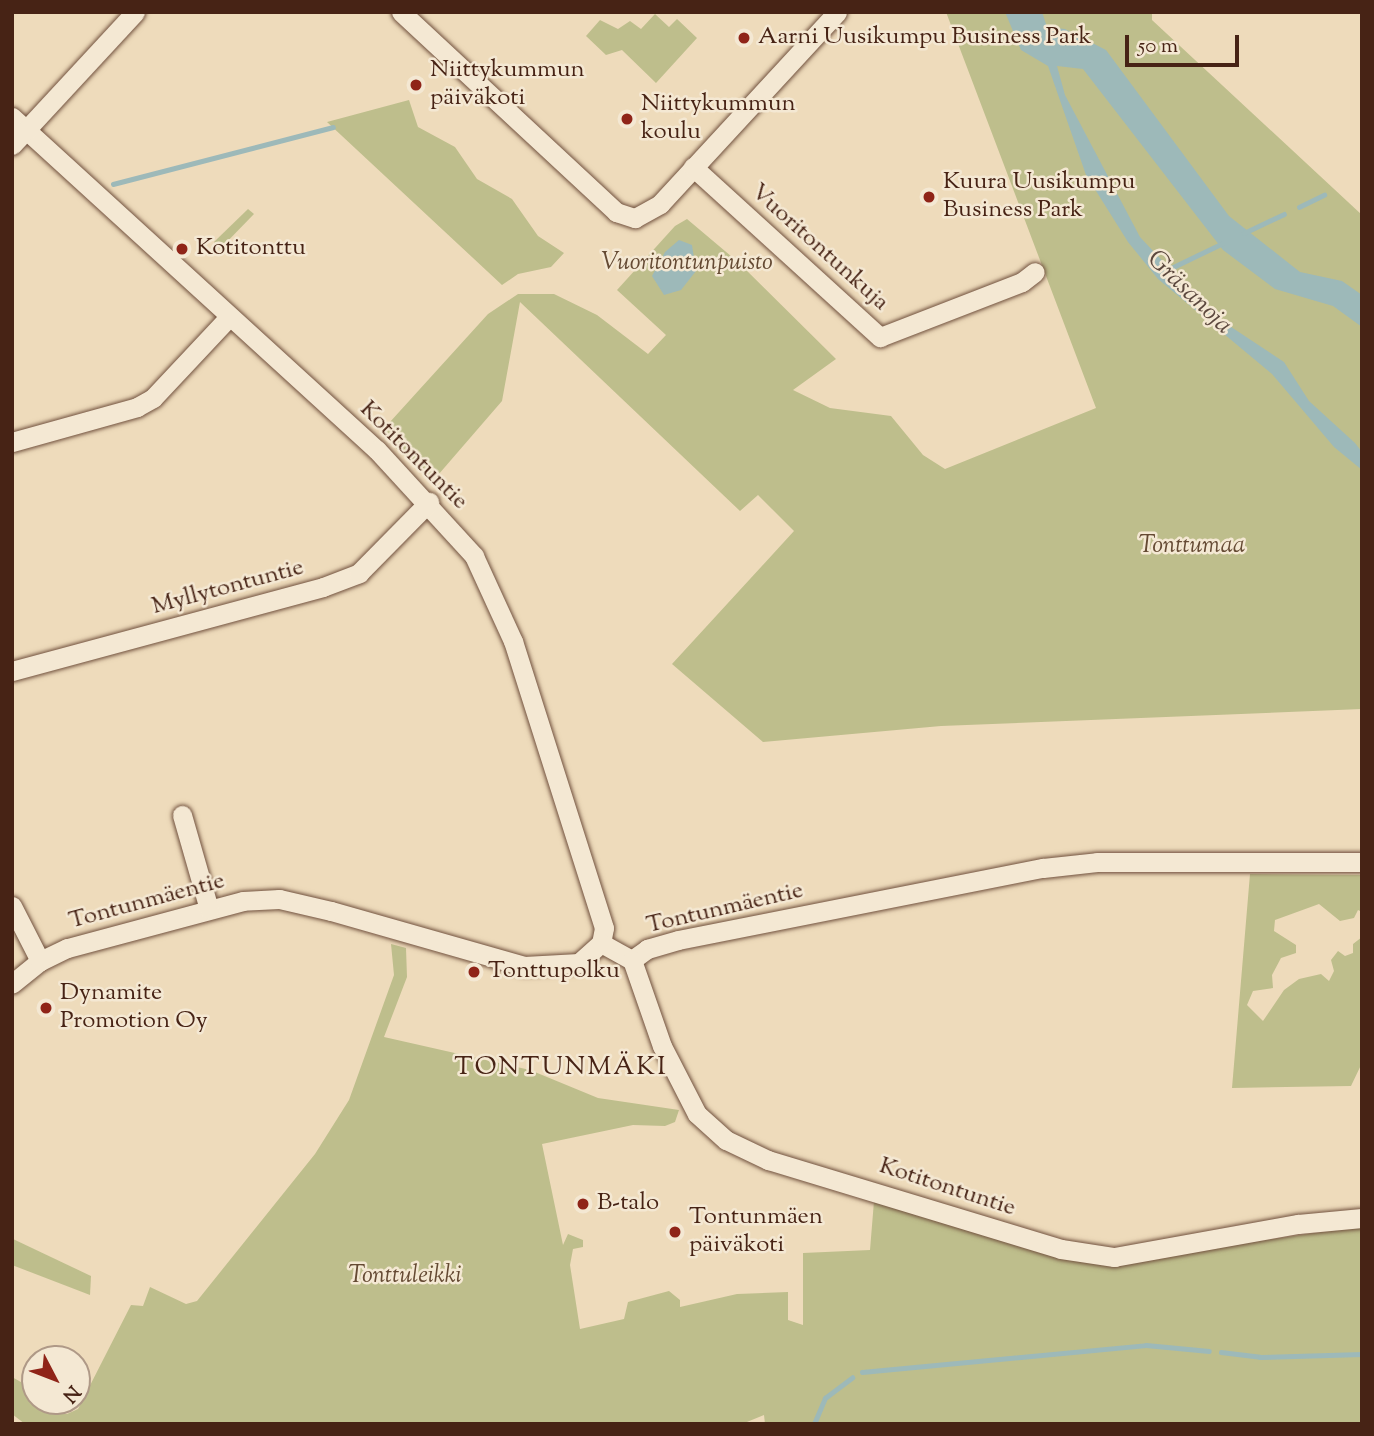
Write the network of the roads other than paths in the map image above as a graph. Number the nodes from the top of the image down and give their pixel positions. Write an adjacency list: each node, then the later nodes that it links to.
1 (135, 12): 4 (street)
2 (401, 12): 6 (street)
3 (837, 12): 6 (street)
4 (19, 123): 5 (street); 8 (street, Kotitontuntie)
5 (12, 145)
6 (693, 167): 7 (street, Vuoritontunkuja)
7 (1035, 272)
8 (229, 317): 9 (street); 10 (street, Kotitontuntie)
9 (12, 442)
10 (429, 502): 11 (street, Myllytontuntie); 16 (street, Kotitontuntie)
11 (12, 671)
12 (182, 816): 15 (street)
13 (1362, 862): 17 (street, Tontunmäentie)
14 (12, 906): 18 (street)
15 (209, 909): 16 (street, Tontunmäentie); 18 (street, Tontunmäentie)
16 (600, 943): 17 (street, Tontunmäentie)
17 (632, 960): 20 (street, Kotitontuntie)
18 (40, 961): 19 (street, Tontunmäentie)
19 (12, 984)
20 (1362, 1218)

